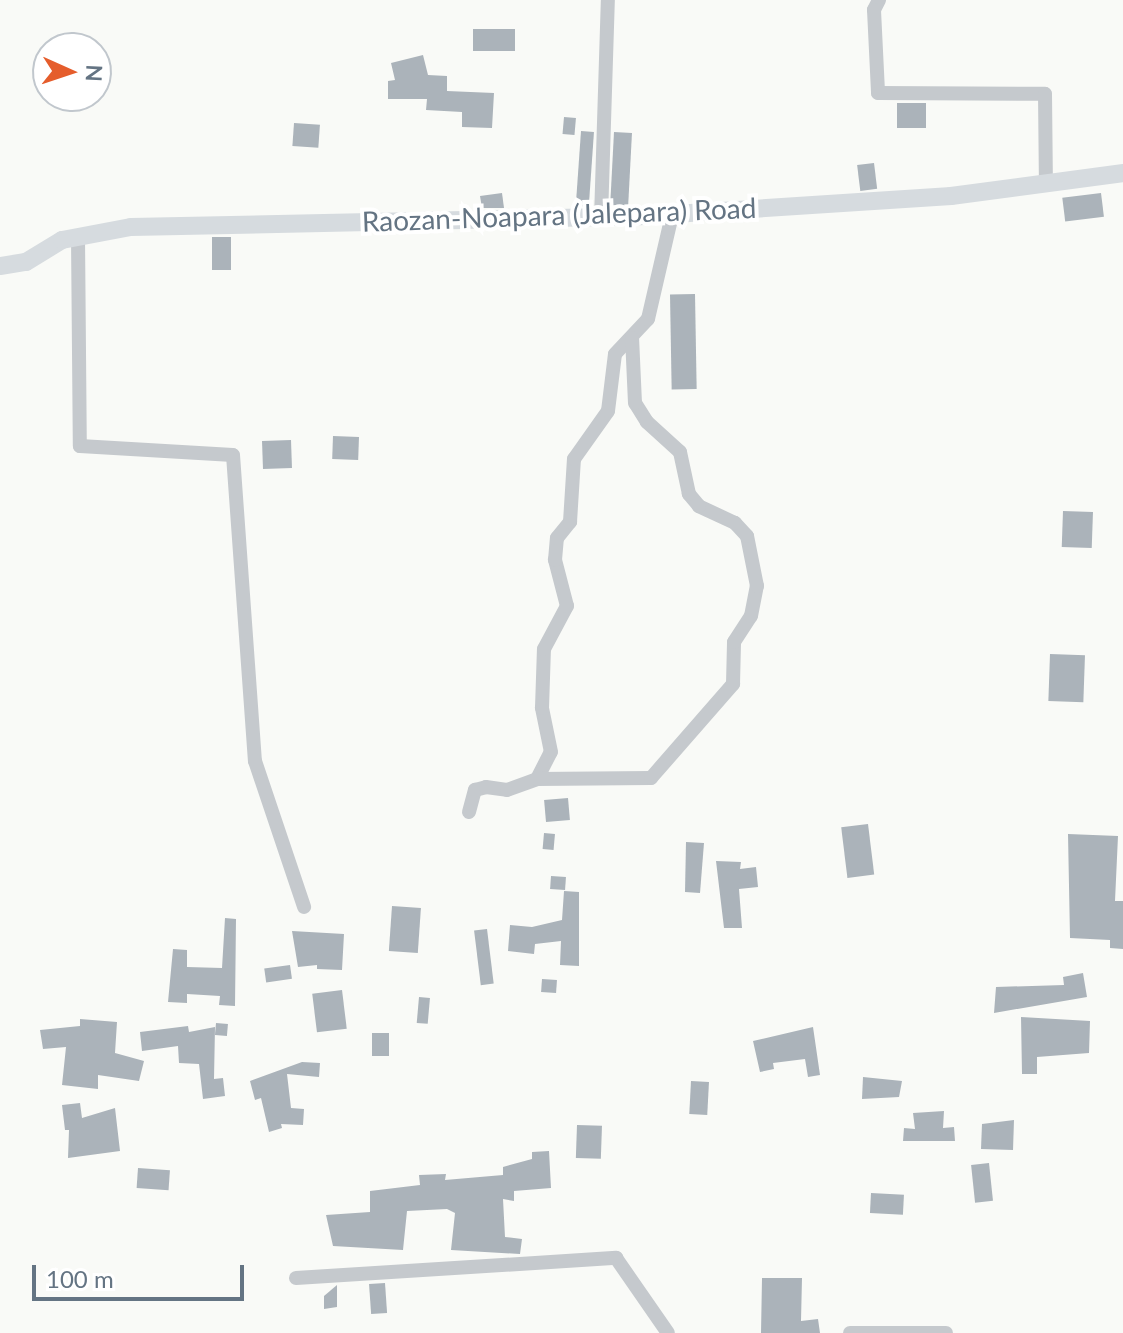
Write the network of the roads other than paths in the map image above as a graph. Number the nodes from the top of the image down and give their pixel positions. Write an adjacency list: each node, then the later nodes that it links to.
1 (608, 0): 6 (street)
2 (879, 0): 4 (street)
3 (1123, 173): 4 (main road, Raozan-Noapara (Jalepara) Road)
4 (1046, 183): 5 (main road, Raozan-Noapara (Jalepara) Road)
5 (672, 215): 6 (main road, Raozan-Noapara (Jalepara) Road); 9 (street)
6 (601, 218): 7 (main road, Raozan-Noapara (Jalepara) Road)
7 (78, 237): 8 (main road, Raozan-Noapara (Jalepara) Road); 12 (street)
8 (0, 266)
9 (632, 338): 10 (street); 10 (street)
10 (537, 779): 11 (street)
11 (469, 812)
12 (304, 907)
13 (296, 1278): 14 (street)
14 (668, 1333)
15 (850, 1333): 16 (street)
16 (946, 1333)

